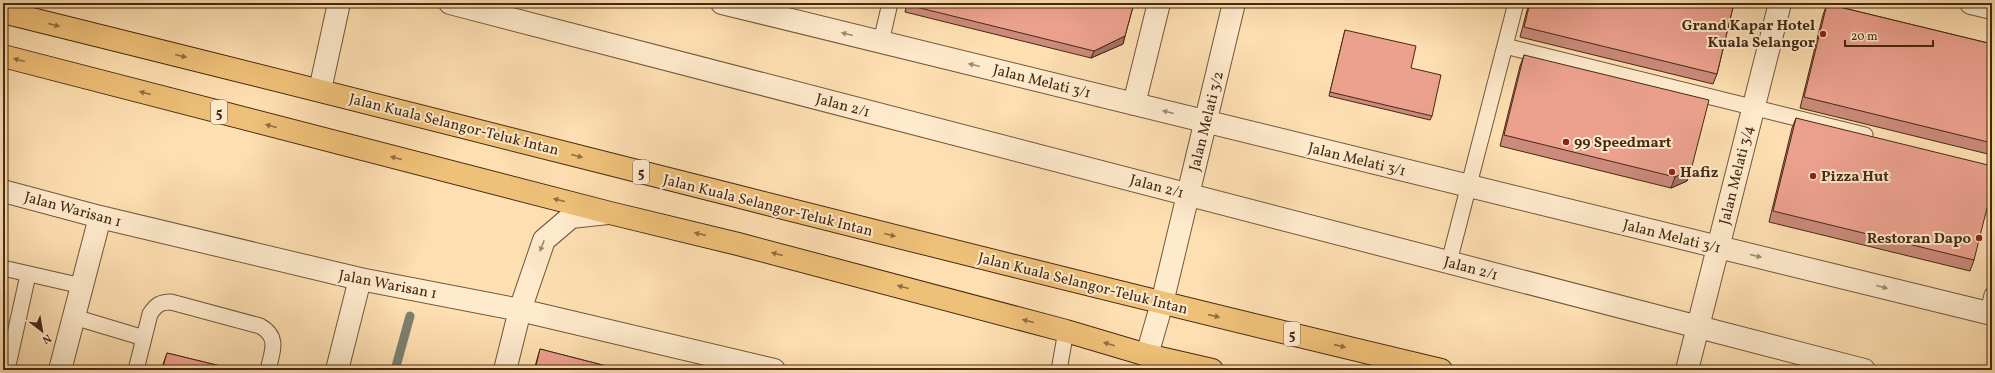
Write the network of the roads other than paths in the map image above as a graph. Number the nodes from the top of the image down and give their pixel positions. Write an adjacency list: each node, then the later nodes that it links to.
1 (339, 3): 15 (street)
2 (450, 3): 22 (street, Jalan 2/1)
3 (722, 3): 12 (street, Jalan Melati 3/1, one-way to 3)
4 (890, 3): 12 (lane)
5 (1159, 3): 16 (street)
6 (1234, 3): 18 (street, Jalan Melati 3/2)
7 (1516, 3): 13 (lane)
8 (1780, 3): 17 (street, Jalan Melati 3/4)
9 (1971, 3): 10 (street)
10 (1992, 8)
11 (3, 12): 15 (highway, Jalan Kuala Selangor-Teluk Intan / 5, one-way to 15)
12 (881, 42): 16 (street, Jalan Melati 3/1, one-way to 12)
13 (1505, 46): 17 (lane); 20 (lane)
14 (3, 56): 23 (highway, 5, one-way to 14)
15 (320, 90): 31 (highway, Jalan Kuala Selangor-Teluk Intan / 5, one-way to 31)
16 (1134, 104): 18 (street, Jalan Melati 3/1, one-way to 16)
17 (1753, 107): 19 (lane); 25 (street, Jalan Melati 3/4)
18 (1206, 122): 20 (street, Jalan Melati 3/1); 22 (street, Jalan Melati 3/2)
19 (1876, 138)
20 (1467, 186): 25 (street, Jalan Melati 3/1); 26 (lane)
21 (3, 191): 24 (street, Jalan Warisan 1)
22 (1188, 194): 26 (street, Jalan 2/1); 31 (street, Jalan Melati 3/2)
23 (610, 213): 33 (street, one-way to 33); 36 (highway, 5, one-way to 23)
24 (100, 217): 29 (street, Jalan Warisan 1); 30 (street)
25 (1718, 247): 32 (street, Jalan Melati 3/1, one-way to 32); 35 (street, Jalan Melati 3/4)
26 (1449, 262): 35 (street, Jalan 2/1)
27 (3, 268): 28 (lane)
28 (28, 274): 30 (lane); 40 (lane)
29 (360, 280): 33 (street, Jalan Warisan 1); 44 (street)
30 (82, 286): 34 (street)
31 (1162, 303): 38 (street, Jalan Melati 3/2); 49 (highway, Jalan Kuala Selangor-Teluk Intan / 5, one-way to 49)
32 (1991, 308)
33 (520, 310): 39 (street, Jalan Warisan 1); 45 (street)
34 (74, 317): 37 (lane); 41 (street)
35 (1698, 327): 50 (street, Jalan Melati 3/4); 51 (street, Jalan 2/1)
36 (1066, 331): 38 (highway, 5, one-way to 36); 47 (lane)
37 (144, 338): 42 (lane); 43 (lane)
38 (1147, 355): 48 (highway, 5)
39 (744, 367): 46 (street, Jalan Warisan 1)
40 (7, 370)
41 (60, 370)
42 (136, 370)
43 (268, 370)
44 (337, 370)
45 (505, 370)
46 (774, 370)
47 (1059, 370)
48 (1212, 370)
49 (1441, 370)
50 (1687, 370)
51 (1864, 370)

